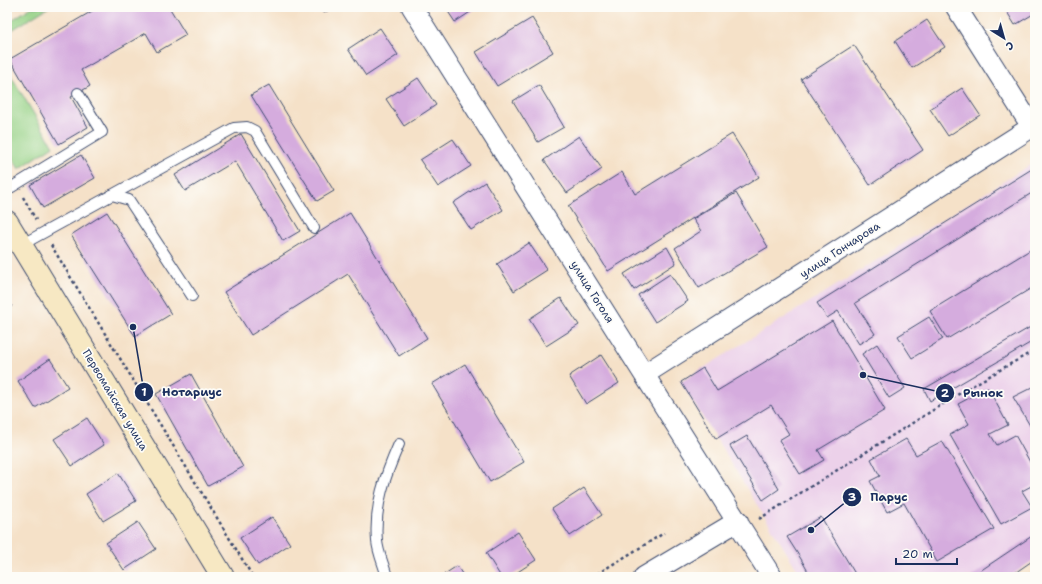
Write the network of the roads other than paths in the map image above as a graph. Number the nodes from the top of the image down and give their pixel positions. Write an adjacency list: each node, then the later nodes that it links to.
1 (412, 7): 11 (street, улица Гоголя)
2 (956, 7): 4 (street)
3 (78, 93): 5 (lane)
4 (1034, 128): 11 (street, улица Гончарова)
5 (11, 188)
6 (112, 195): 8 (lane); 9 (lane); 10 (lane)
7 (7, 222): 9 (main road, Первомайская улица)
8 (314, 228)
9 (21, 245): 14 (main road, Первомайская улица)
10 (192, 296)
11 (645, 374): 13 (street, улица Гоголя)
12 (399, 444): 15 (lane)
13 (747, 521): 16 (street); 17 (street, улица Гоголя)
14 (223, 577)
15 (387, 577)
16 (644, 577)
17 (772, 577)

